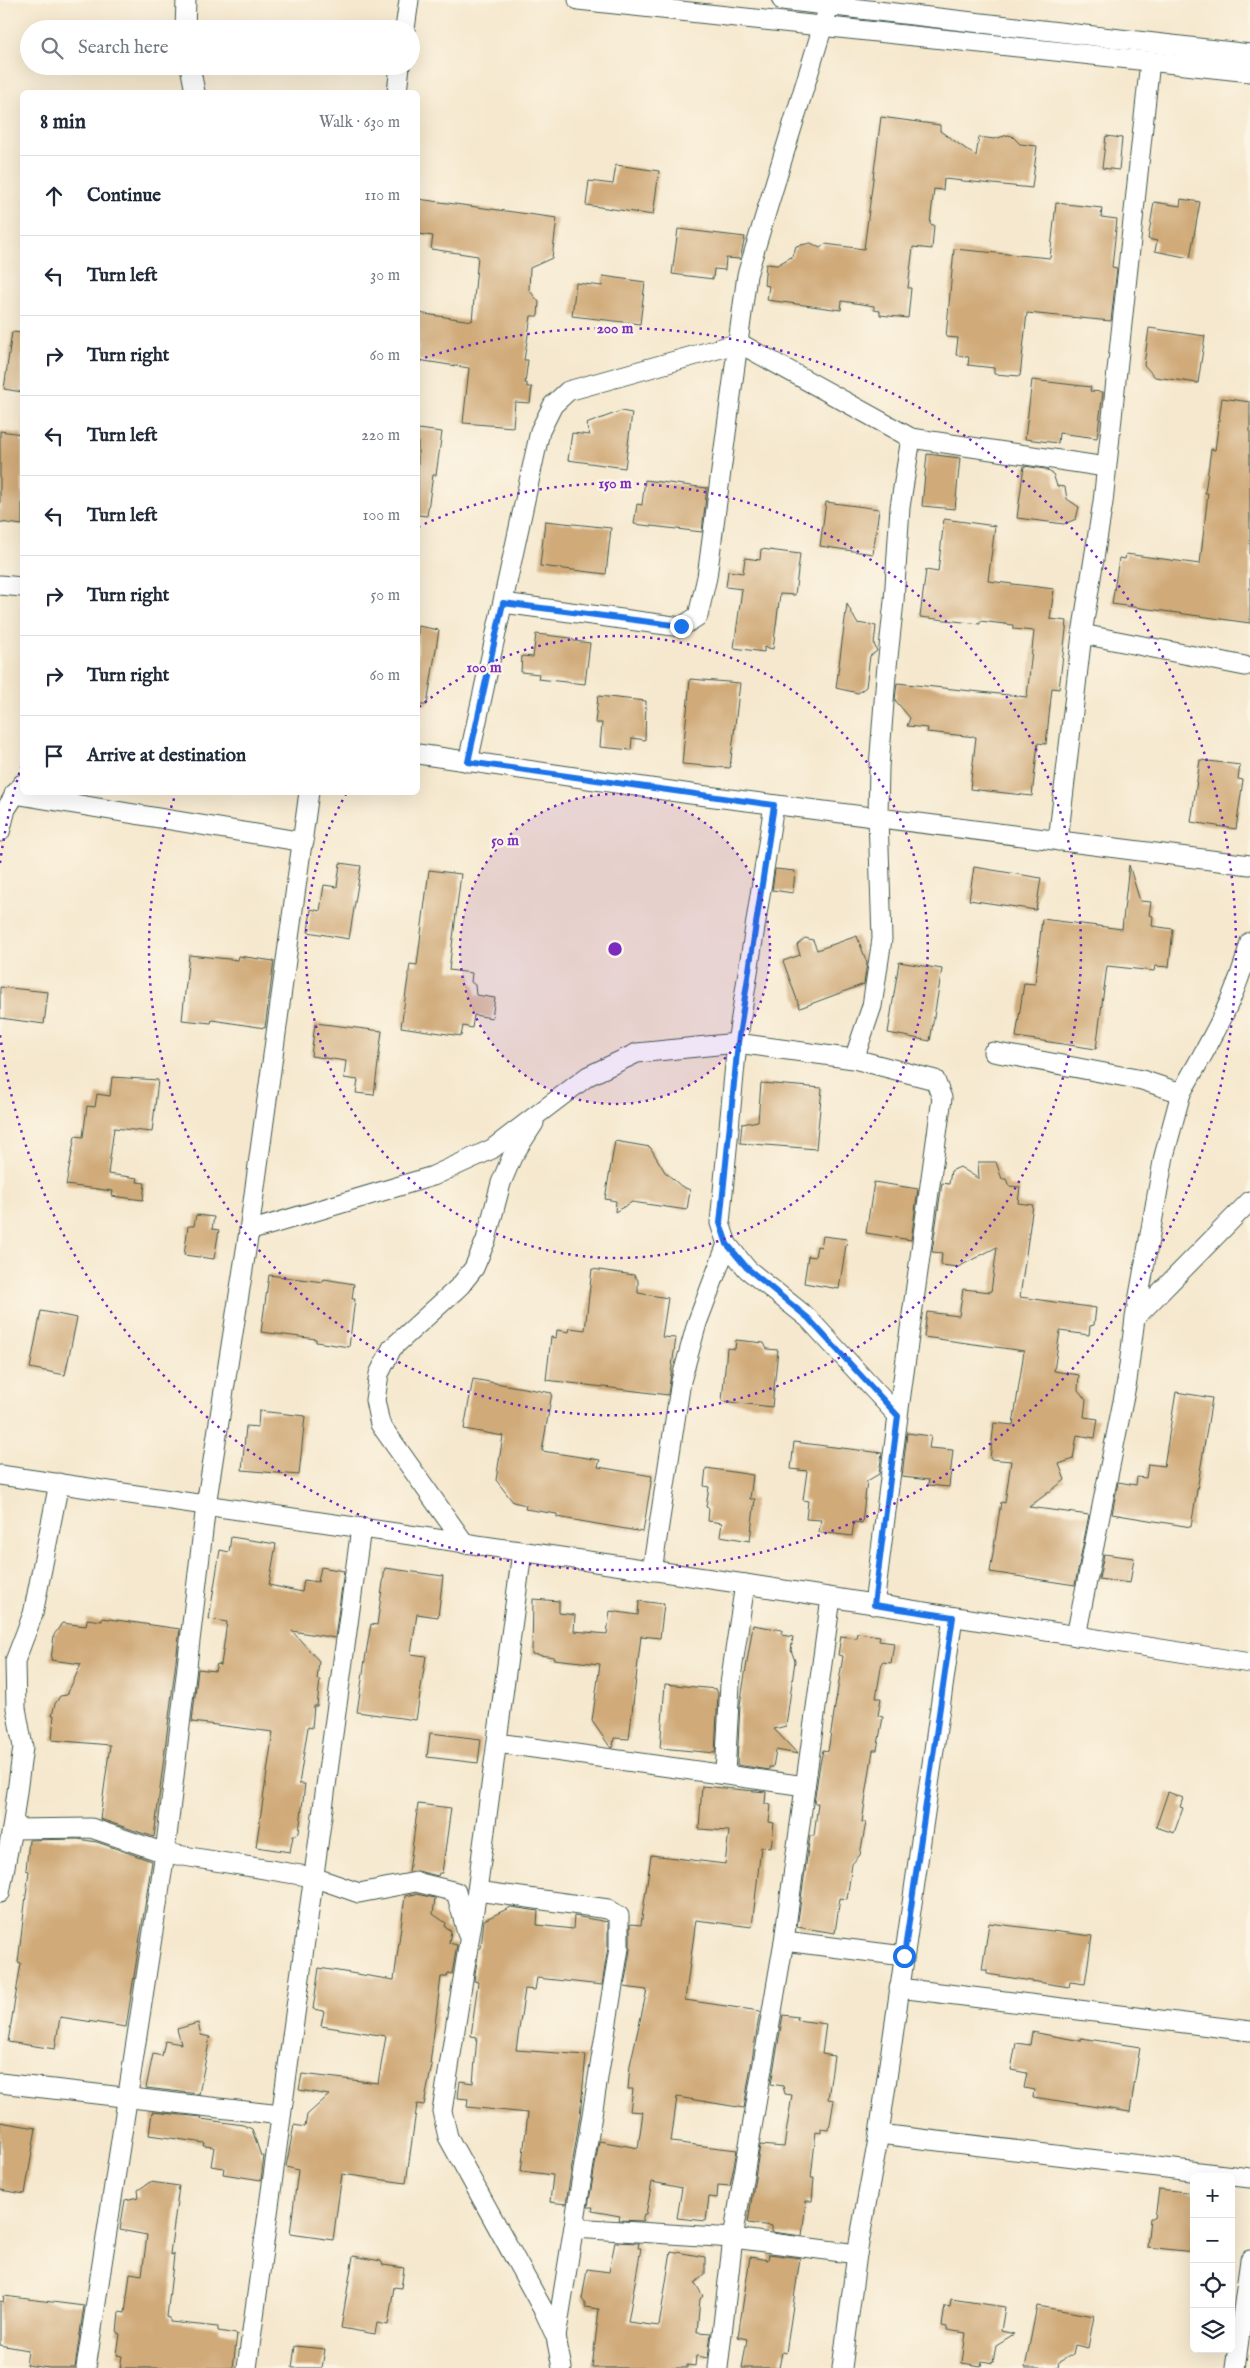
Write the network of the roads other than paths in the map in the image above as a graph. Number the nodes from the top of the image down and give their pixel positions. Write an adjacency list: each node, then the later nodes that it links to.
1 (186, 0): 6 (street)
2 (409, 0): 7 (street)
3 (578, 0): 8 (street)
4 (782, 0): 5 (street)
5 (829, 6): 8 (street); 9 (street)
6 (185, 20)
7 (406, 20)
8 (824, 26): 10 (street); 16 (street)
9 (1250, 54)
10 (1150, 61): 11 (street); 18 (street)
11 (1250, 72)
12 (192, 75): 14 (street)
13 (399, 75): 15 (street)
14 (195, 90)
15 (397, 90)
16 (739, 343): 17 (street); 21 (street); 21 (street)
17 (912, 438): 18 (street); 30 (street)
18 (1106, 467): 22 (street)
19 (0, 585): 20 (street)
20 (20, 587)
21 (503, 603): 25 (street)
22 (1082, 634): 23 (street); 32 (street)
23 (1245, 666)
24 (420, 754): 25 (street)
25 (468, 762): 29 (street)
26 (18, 788): 31 (street)
27 (55, 795): 33 (street)
28 (309, 795): 33 (street)
29 (774, 805): 30 (street); 36 (street)
30 (878, 816): 32 (street); 38 (street)
31 (0, 832)
32 (1058, 841): 34 (street)
33 (304, 842): 42 (street)
34 (1250, 865)
35 (1250, 942): 39 (street)
36 (738, 1043): 38 (street); 40 (street); 43 (street)
37 (993, 1052): 39 (street)
38 (854, 1059): 45 (street)
39 (1181, 1093): 44 (street)
40 (541, 1114): 42 (street); 50 (street)
41 (1250, 1201): 44 (street)
42 (249, 1231): 48 (street)
43 (727, 1244): 45 (street); 52 (street)
44 (1135, 1318): 57 (street)
45 (898, 1416): 55 (street)
46 (0, 1475): 47 (street)
47 (60, 1483): 48 (street); 58 (street)
48 (206, 1504): 49 (street); 64 (street)
49 (361, 1528): 50 (street); 65 (street)
50 (465, 1544): 51 (street)
51 (522, 1552): 52 (street); 60 (street)
52 (652, 1571): 53 (street)
53 (745, 1584): 54 (street); 61 (street)
54 (831, 1598): 55 (street); 62 (street)
55 (874, 1605): 56 (street)
56 (953, 1617): 57 (street); 69 (street)
57 (1076, 1636): 59 (street)
58 (7, 1660): 63 (street)
59 (1250, 1663)
60 (497, 1743): 61 (street); 66 (street)
61 (724, 1773): 62 (street)
62 (805, 1786): 68 (street)
63 (12, 1829): 64 (street); 67 (street)
64 (165, 1853): 65 (street); 74 (street)
65 (313, 1877): 70 (street); 75 (street)
66 (477, 1892): 70 (street); 78 (street)
67 (0, 1893)
68 (784, 1941): 69 (street); 79 (street)
69 (904, 1956): 71 (street)
70 (464, 1974): 82 (street)
71 (899, 1988): 72 (street); 76 (street)
72 (1250, 2032)
73 (0, 2083): 74 (street)
74 (127, 2098): 75 (street); 83 (street)
75 (281, 2115): 84 (street)
76 (878, 2134): 77 (street); 80 (street)
77 (1250, 2178)
78 (574, 2228): 79 (street); 82 (street)
79 (733, 2238): 80 (street); 86 (street)
80 (857, 2254): 87 (street)
81 (1250, 2260): 88 (street)
82 (556, 2337): 85 (street)
83 (86, 2368)
84 (247, 2368)
85 (562, 2368)
86 (718, 2368)
87 (842, 2368)
88 (1235, 2368)

